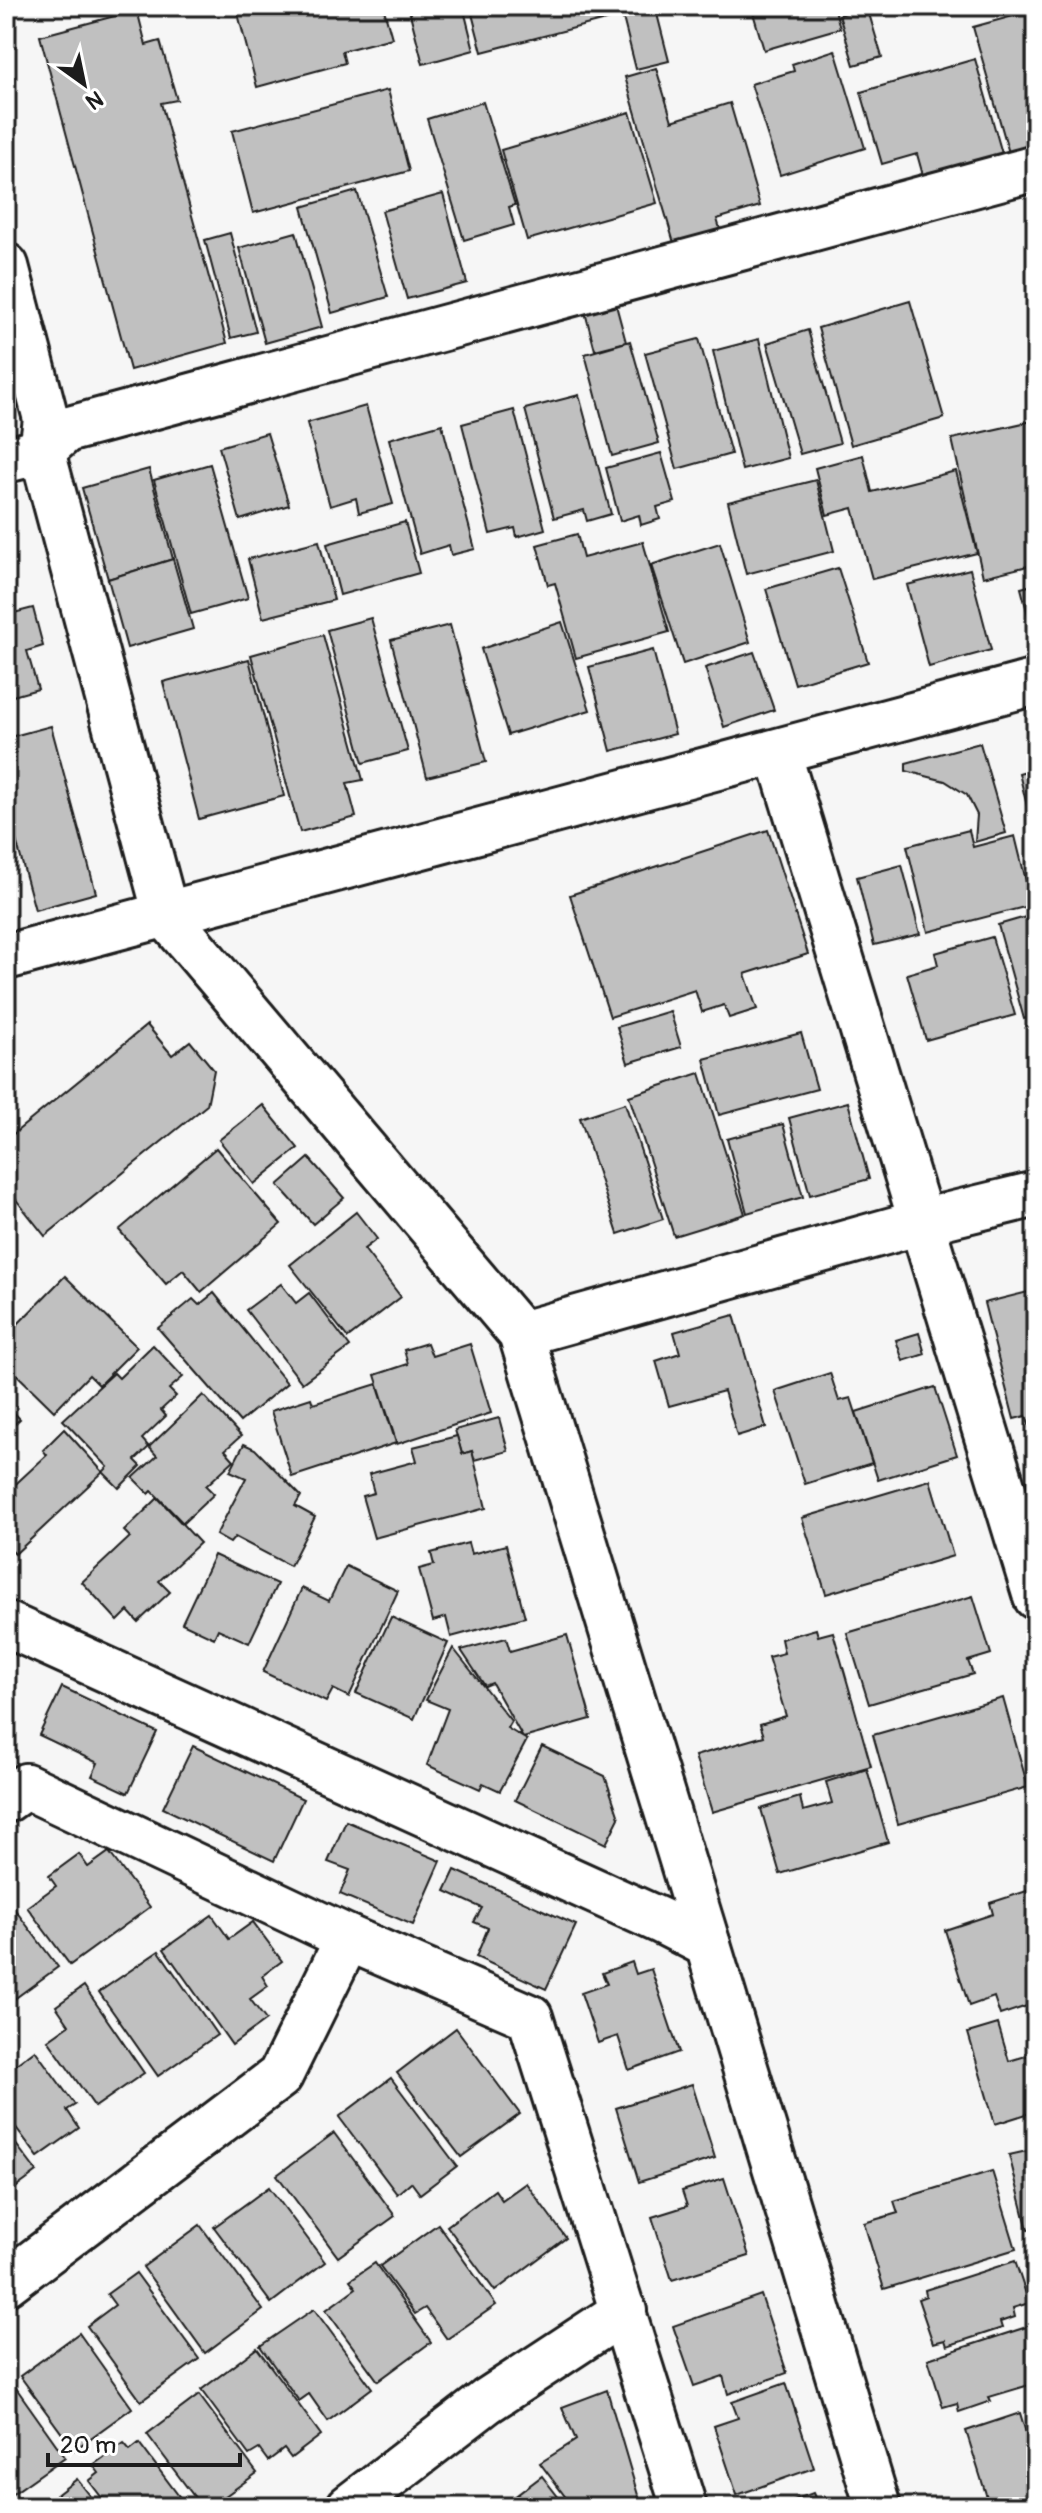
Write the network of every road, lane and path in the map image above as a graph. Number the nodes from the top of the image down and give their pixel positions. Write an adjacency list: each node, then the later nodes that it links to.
1 (1036, 168): 3 (street)
2 (6, 266): 3 (street)
3 (24, 456): 6 (street)
4 (1036, 682): 5 (street)
5 (778, 752): 6 (street); 9 (street)
6 (166, 915): 7 (street); 10 (street)
7 (6, 957)
8 (1036, 1194): 9 (street)
9 (921, 1222): 10 (street); 11 (street)
10 (521, 1334): 15 (street)
11 (1036, 1597)
12 (6, 1624): 15 (street)
13 (6, 1800): 14 (street)
14 (348, 1938): 16 (street); 17 (street)
15 (708, 1945): 20 (street)
16 (6, 2283)
17 (624, 2311): 18 (street); 19 (street)
18 (349, 2507)
19 (684, 2507)
20 (878, 2507)

